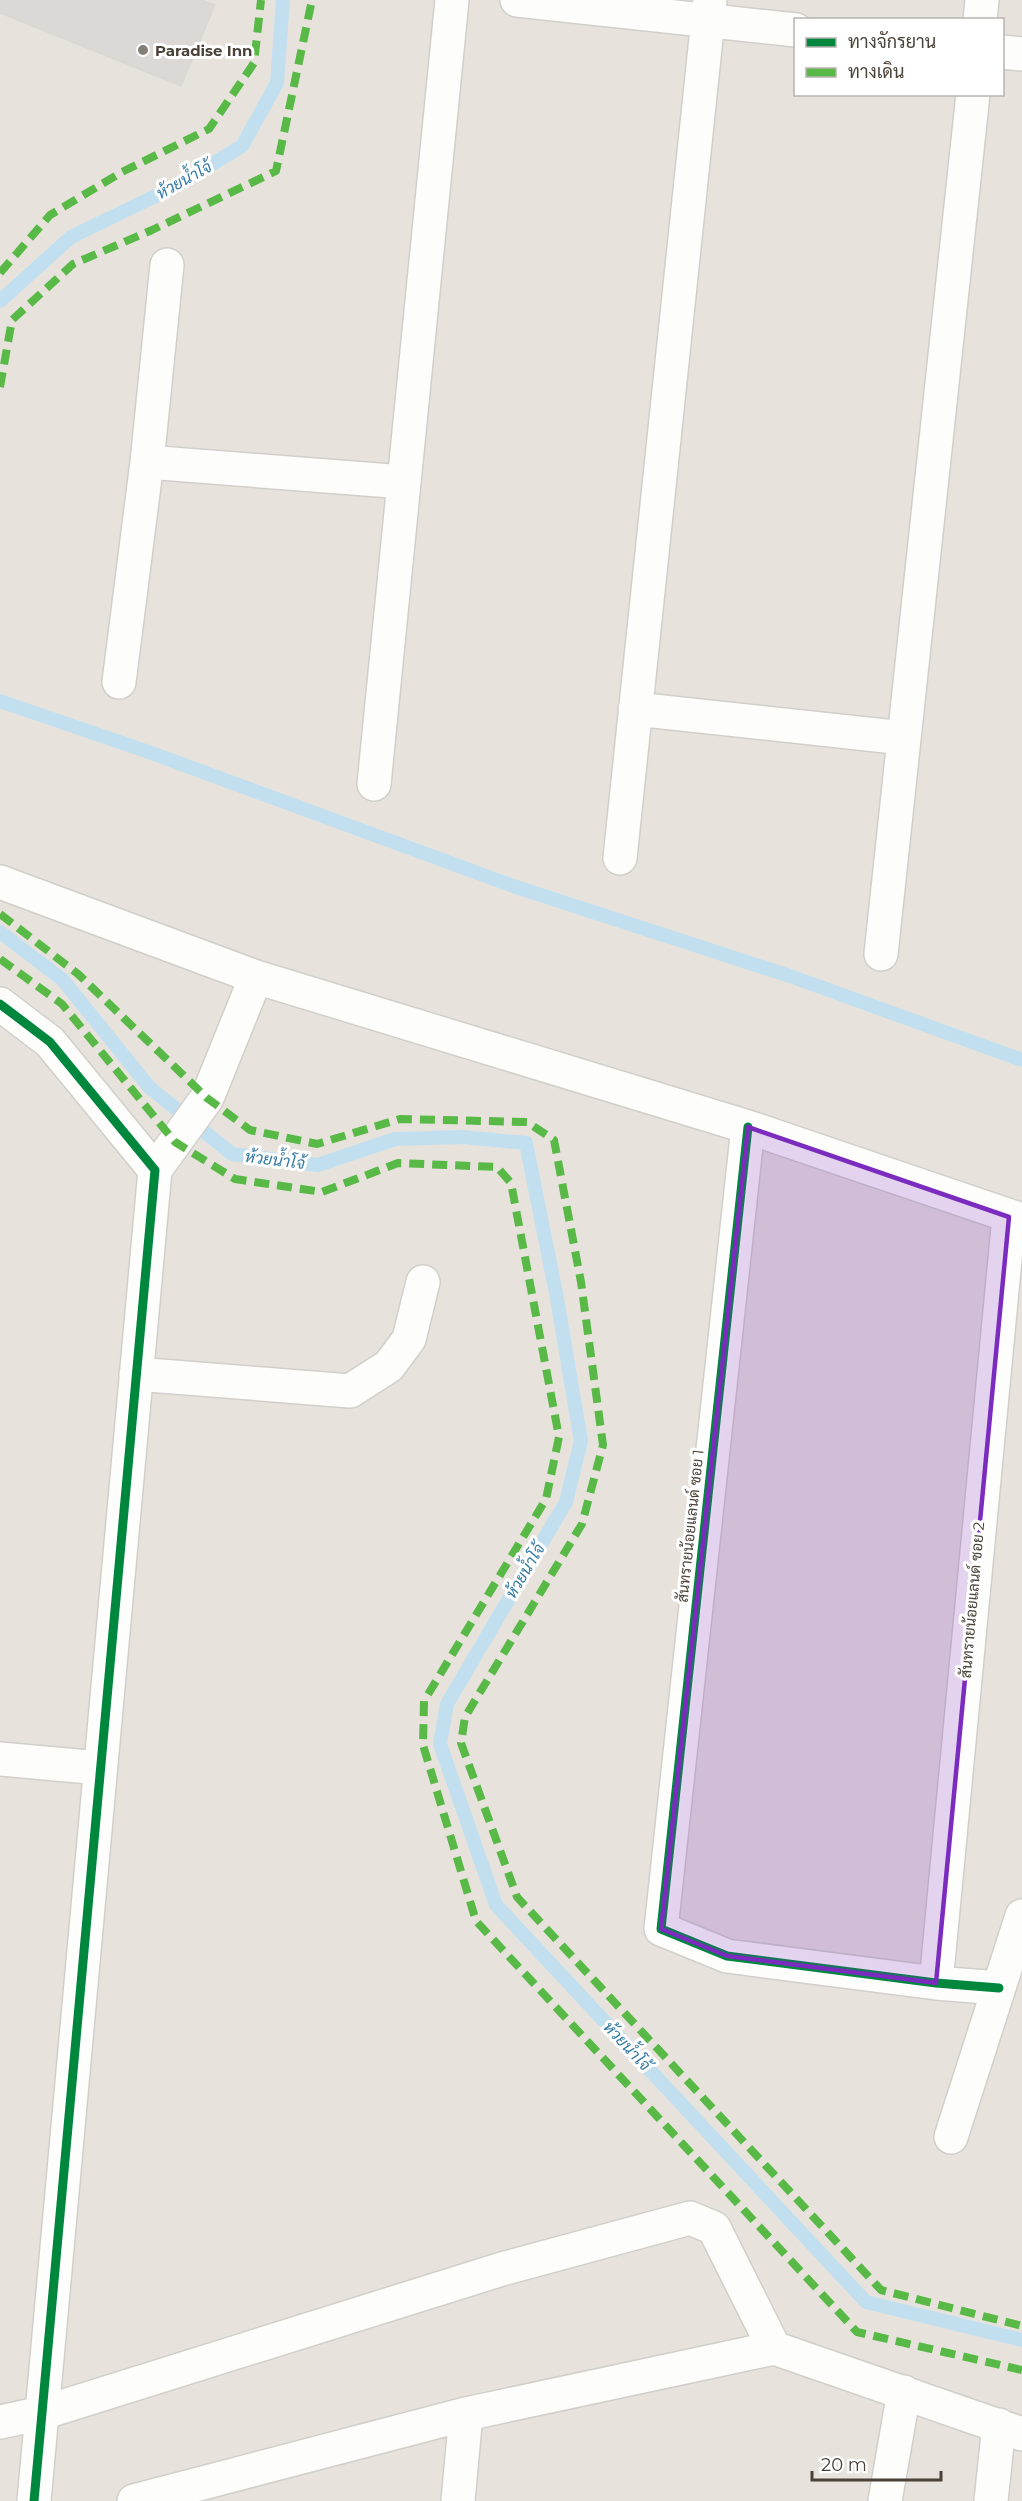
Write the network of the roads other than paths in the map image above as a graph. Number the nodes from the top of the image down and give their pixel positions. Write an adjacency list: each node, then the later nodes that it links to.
1 (452, 0): 12 (street)
2 (517, 0): 4 (street)
3 (982, 0): 5 (street)
4 (709, 10): 6 (street); 14 (street)
5 (980, 18)
6 (794, 30)
7 (1004, 52): 8 (street)
8 (1022, 54)
9 (973, 96): 15 (street)
10 (167, 265): 11 (street)
11 (147, 462): 12 (street); 13 (street)
12 (404, 482): 16 (street)
13 (119, 681)
14 (635, 709): 15 (street); 17 (street)
15 (904, 738): 19 (street)
16 (374, 784)
17 (620, 858)
18 (0, 882): 20 (street)
19 (881, 954)
20 (256, 977): 22 (street); 23 (street)
21 (0, 1004): 23 (street)
22 (748, 1127): 24 (street); 30 (street, สันทรายน้อยแลนด์ ซอย 1)
23 (155, 1170): 26 (street)
24 (1015, 1218): 30 (street, สันทรายน้อยแลนด์ ซอย 2)
25 (423, 1282): 26 (street)
26 (136, 1374): 28 (street)
27 (0, 1759): 28 (street)
28 (100, 1768): 35 (street)
29 (1022, 1916): 31 (street)
30 (936, 1983): 31 (street)
31 (999, 1988): 32 (street)
32 (951, 2137)
33 (774, 2348): 34 (street); 35 (street); 36 (street)
34 (904, 2392): 38 (street); 42 (street)
35 (42, 2413): 37 (street); 39 (street)
36 (466, 2414): 40 (street); 41 (street)
37 (0, 2422)
38 (1010, 2430): 43 (street)
39 (34, 2501)
40 (134, 2501)
41 (458, 2501)
42 (885, 2501)
43 (991, 2501)

